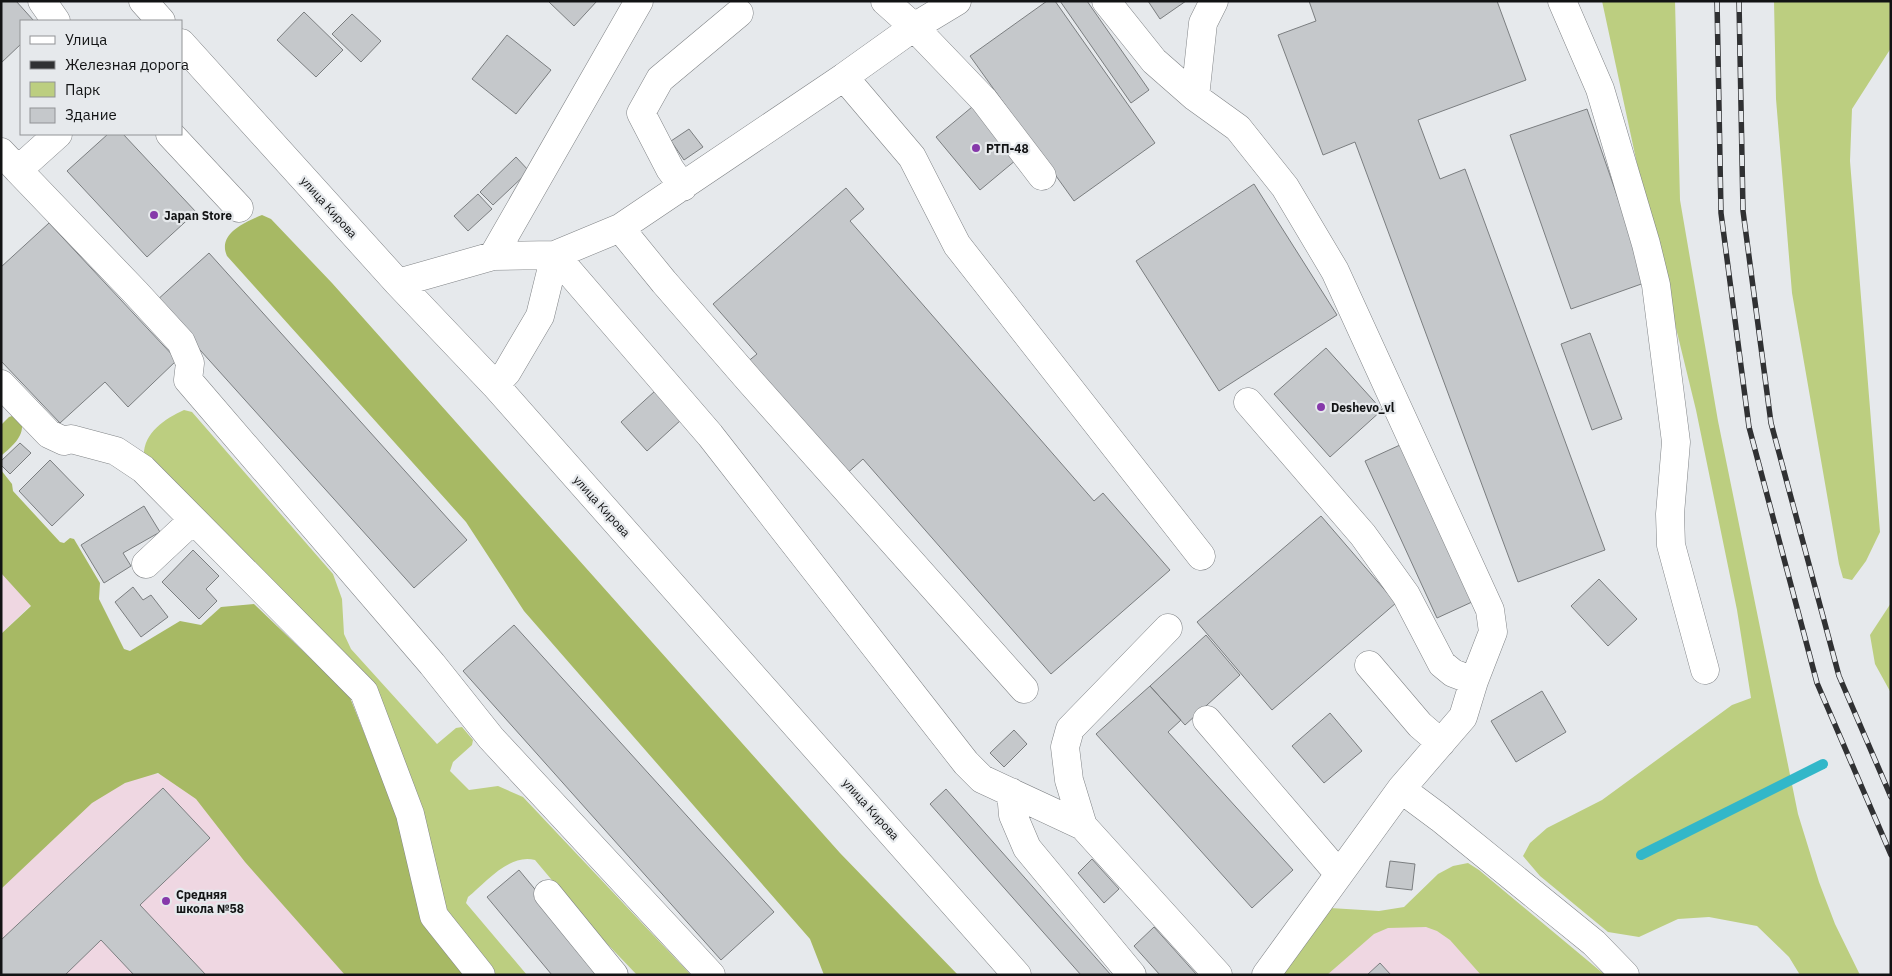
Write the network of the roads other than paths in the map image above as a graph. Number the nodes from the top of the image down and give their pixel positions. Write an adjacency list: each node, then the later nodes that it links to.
1 (42, 1): 10 (street)
2 (143, 1): 11 (street)
3 (639, 1): 24 (street)
4 (886, 1): 12 (street)
5 (956, 1): 12 (street)
6 (1106, 1): 15 (street)
7 (1214, 1): 15 (street)
8 (1562, 1): 34 (street)
9 (739, 13): 20 (street)
10 (55, 20)
11 (161, 20)
12 (914, 26): 14 (street); 19 (street)
13 (182, 44): 25 (street, улица Кирова)
14 (844, 77): 20 (street); 30 (street)
15 (1195, 97): 35 (street)
16 (56, 135): 18 (street)
17 (171, 135): 21 (street)
18 (9, 161): 46 (street)
19 (1042, 176)
20 (683, 186): 22 (street)
21 (239, 208)
22 (620, 228): 23 (street); 36 (street)
23 (555, 255): 24 (street); 27 (street); 40 (street)
24 (493, 256): 25 (street)
25 (398, 283): 27 (street, улица Кирова)
26 (1, 384): 29 (street)
27 (495, 385): 47 (street, улица Кирова)
28 (1248, 402): 35 (street)
29 (193, 520): 31 (street); 44 (street)
30 (1201, 556)
31 (146, 564)
32 (1168, 628): 41 (street)
33 (1369, 665): 38 (street)
34 (1705, 670)
35 (1474, 681): 38 (street)
36 (1024, 689)
37 (1207, 720): 42 (street)
38 (1441, 743): 39 (street)
39 (1401, 789): 42 (street); 51 (street)
40 (1011, 792): 41 (street); 48 (street)
41 (1083, 826): 49 (street)
42 (1339, 874): 50 (street)
43 (548, 894): 45 (street)
44 (482, 975)
45 (614, 975)
46 (711, 975)
47 (1017, 975)
48 (1132, 975)
49 (1218, 975)
50 (1266, 975)
51 (1625, 975)

